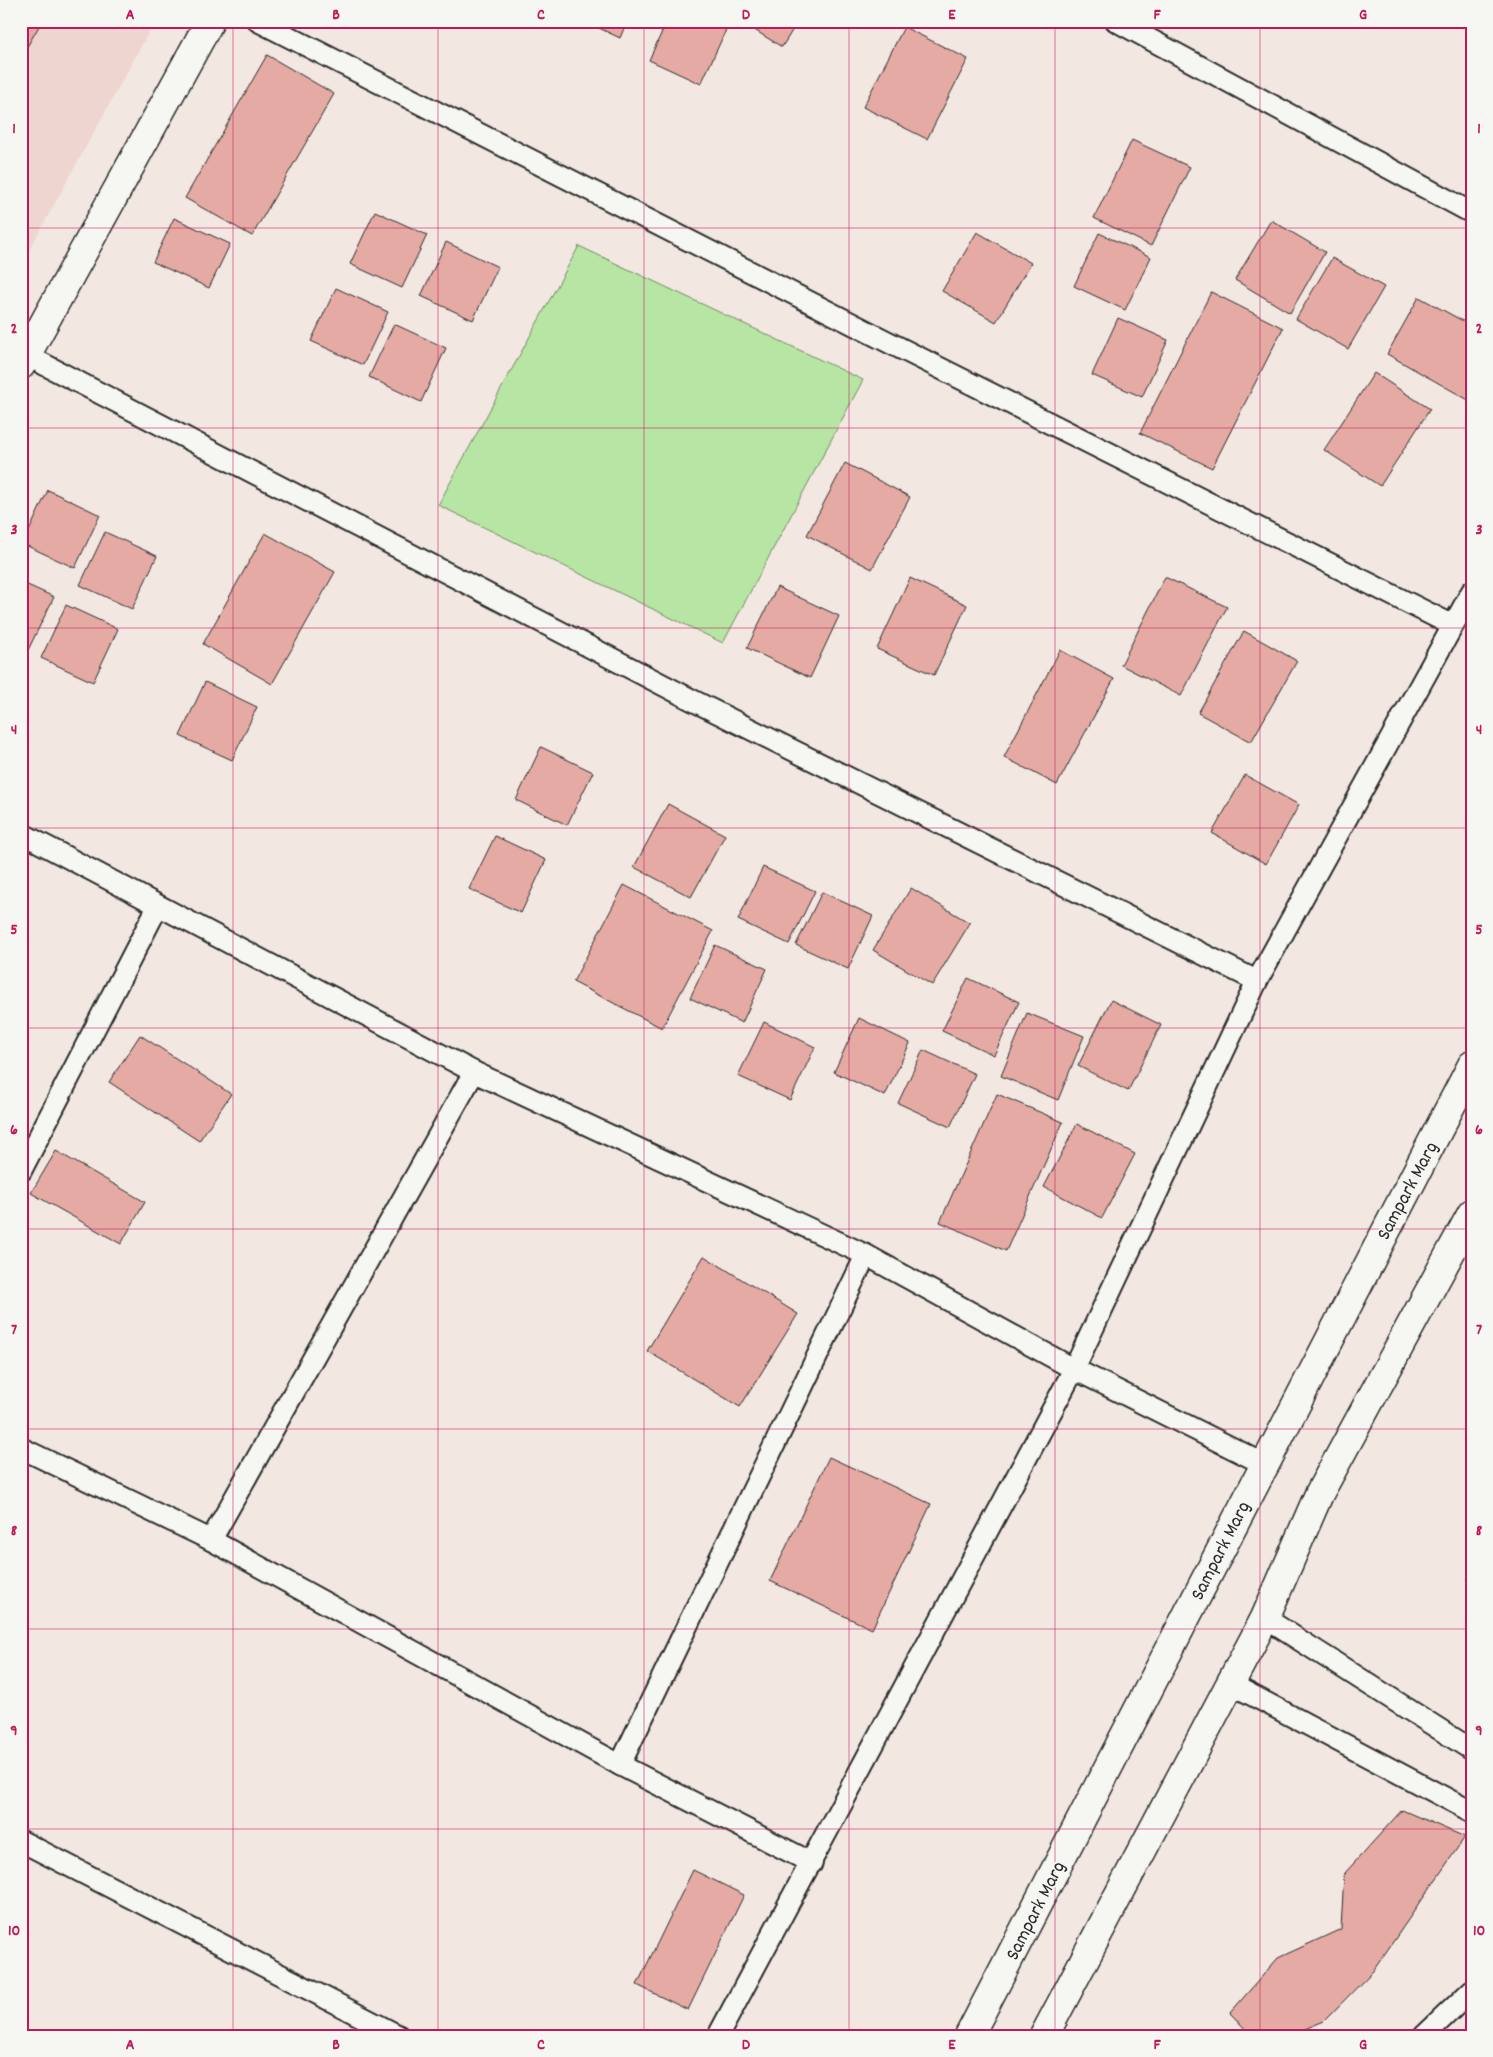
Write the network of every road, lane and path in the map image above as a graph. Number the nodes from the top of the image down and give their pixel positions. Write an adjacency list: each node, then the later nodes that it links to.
1 (210, 21): 5 (street)
2 (258, 21): 7 (lane)
3 (1116, 21): 4 (lane)
4 (1472, 213)
5 (24, 360): 10 (lane)
6 (1472, 591): 7 (lane)
7 (1452, 625): 10 (lane)
8 (21, 833): 9 (lane)
9 (158, 906): 12 (lane); 13 (lane)
10 (1257, 981): 16 (lane)
11 (1472, 1065): 18 (street, Sampark Marg)
12 (474, 1072): 15 (lane); 19 (lane)
13 (21, 1171)
14 (1472, 1213): 20 (street)
15 (866, 1255): 16 (lane); 23 (lane)
16 (1074, 1369): 18 (lane); 26 (lane)
17 (21, 1448): 19 (lane)
18 (1264, 1464): 30 (street, Sampark Marg)
19 (210, 1540): 23 (lane)
20 (1265, 1618): 21 (street); 22 (lane)
21 (1231, 1684): 24 (lane); 31 (street)
22 (1472, 1750)
23 (620, 1765): 26 (lane)
24 (1472, 1812)
25 (21, 1841): 28 (lane)
26 (812, 1863): 29 (lane)
27 (1472, 1990): 32 (lane)
28 (398, 2036)
29 (718, 2036)
30 (969, 2036)
31 (1044, 2036)
32 (1424, 2036)

